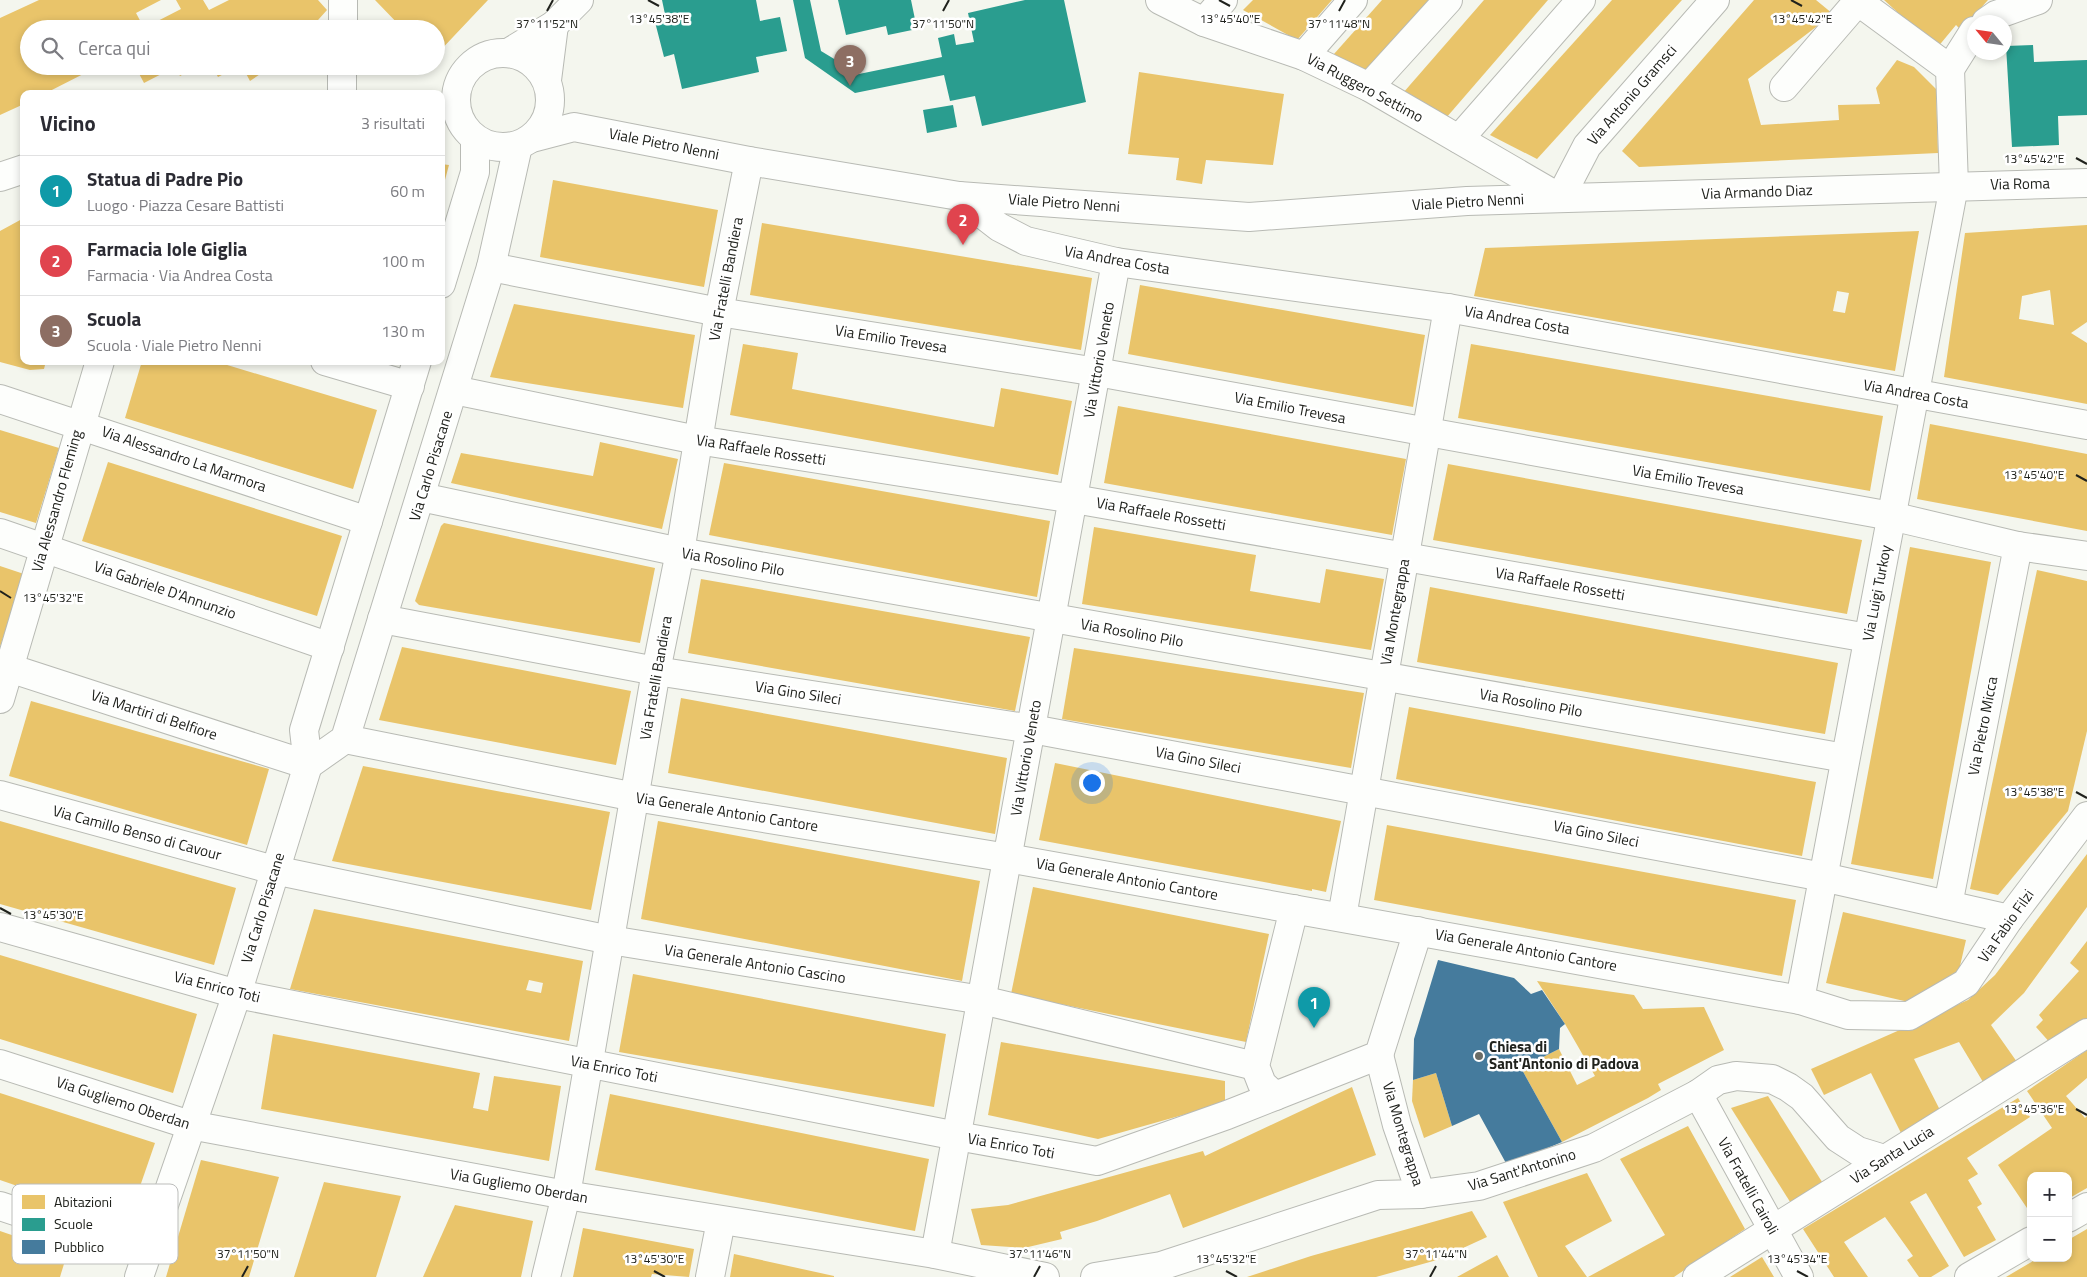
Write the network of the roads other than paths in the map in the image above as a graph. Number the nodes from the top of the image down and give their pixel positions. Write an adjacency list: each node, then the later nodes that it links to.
1 (343, 0): 12 (street)
2 (579, 0): 14 (street)
3 (1160, 0): 13 (street, Via Ruggero Settimo)
4 (1223, 0): 13 (street)
5 (1353, 0): 17 (street)
6 (1448, 0): 21 (street)
7 (1581, 0): 29 (street)
8 (1715, 0): 37 (street, Via Antonio Gramsci)
9 (1857, 0): 18 (street); 23 (street)
10 (2038, 0): 11 (street)
11 (1999, 15)
12 (343, 20)
13 (1204, 22): 17 (street, Via Ruggero Settimo)
14 (554, 25): 16 (street); 22 (street)
15 (1967, 42): 18 (street)
16 (508, 52): 19 (street); 22 (street)
17 (1304, 56): 21 (street, Via Ruggero Settimo)
18 (1950, 69): 35 (street, Via Luigi Turkoy)
19 (465, 71): 25 (street); 28 (street)
20 (342, 75): 24 (street)
21 (1370, 87): 29 (street, Via Ruggero Settimo)
22 (549, 88): 27 (street); 30 (street)
23 (1784, 88)
24 (342, 90)
25 (441, 90)
26 (445, 117): 28 (street, Viale Pietro Nenni)
27 (574, 127): 30 (street, Viale Pietro Nenni); 31 (street, Viale Pietro Nenni)
28 (470, 133): 30 (street, Viale Pietro Nenni); 39 (street)
29 (1459, 139): 37 (street, Via Ruggero Settimo)
30 (525, 142): 40 (street, Via Carlo Pisacane)
31 (749, 161): 36 (street, Viale Pietro Nenni); 42 (street, Via Fratelli Bandiera)
32 (20, 171): 33 (street)
33 (0, 178)
34 (2087, 183): 35 (street, Via Roma)
35 (1954, 186): 37 (street, Via Armando Diaz); 48 (street, Via Luigi Turkoy)
36 (959, 196): 37 (street, Viale Pietro Nenni); 38 (street, Via Andrea Costa)
37 (1560, 198)
38 (1116, 262): 41 (street, Via Andrea Costa); 45 (street, Via Vittorio Veneto)
39 (445, 265)
40 (491, 267): 42 (street, Via Emilio Trevesa); 47 (street, Via Carlo Pisacane)
41 (1448, 308): 48 (street, Via Andrea Costa); 52 (street, Via Montegrappa)
42 (720, 312): 45 (street, Via Emilio Trevesa); 53 (street, Via Fratelli Bandiera)
43 (99, 365): 50 (street, Via Alessandro Fleming)
44 (352, 365): 46 (street)
45 (1098, 372): 52 (street, Via Emilio Trevesa); 55 (street, Via Vittorio Veneto)
46 (414, 374): 57 (street, Via Carlo Pisacane)
47 (454, 390): 53 (street, Via Raffaele Rossetti); 54 (street, Via Carlo Pisacane)
48 (1914, 393): 51 (street, Via Andrea Costa); 56 (street, Via Luigi Turkoy)
49 (0, 399): 50 (street, Via Alessandro La Marmora)
50 (80, 424): 57 (street, Via Alessandro La Marmora); 60 (street, Via Alessandro Fleming)
51 (2087, 425)
52 (1426, 434): 56 (street, Via Emilio Trevesa); 62 (street, Via Montegrappa)
53 (697, 440): 55 (street, Via Raffaele Rossetti); 61 (street, Via Fratelli Bandiera)
54 (421, 497): 61 (street, Via Rosolino Pilo); 64 (street, Via Carlo Pisacane)
55 (1074, 499): 62 (street, Via Raffaele Rossetti); 65 (street, Via Vittorio Veneto)
56 (1891, 516): 59 (street, Via Emilio Trevesa); 66 (street, Via Luigi Turkoy)
57 (368, 521): 67 (street, Via Carlo Pisacane)
58 (0, 533): 60 (street, Via Gabriele D'Annunzio)
59 (2018, 546): 63 (street, Via Emilio Trevesa); 83 (street, Via Pietro Micca)
60 (44, 547): 67 (street, Via Gabriele D'Annunzio); 68 (street, Via Alessandro Fleming)
61 (680, 552): 65 (street, Via Rosolino Pilo); 69 (street, Via Fratelli Bandiera)
62 (1405, 556): 66 (street, Via Raffaele Rossetti); 70 (street, Via Montegrappa)
63 (2087, 556)
64 (382, 619): 69 (street, Via Gino Sileci); 73 (street, Via Carlo Pisacane)
65 (1052, 619): 70 (street, Via Rosolino Pilo); 72 (street, Via Vittorio Veneto)
66 (1868, 638): 74 (street, Via Luigi Turkoy)
67 (330, 647): 75 (street, Via Carlo Pisacane)
68 (5, 666): 71 (street, Via Alessandro Fleming); 75 (street, Via Martiri di Belfiore)
69 (656, 671): 72 (street, Via Gino Sileci); 78 (street, Via Fratelli Bandiera)
70 (1384, 678): 74 (street, Via Rosolino Pilo); 76 (street, Via Montegrappa)
71 (0, 699)
72 (1032, 729): 76 (street, Via Gino Sileci); 80 (street, Via Vittorio Veneto)
73 (345, 739): 75 (street); 78 (street, Via Generale Antonio Cantore)
74 (1845, 758): 82 (street, Via Luigi Turkoy)
75 (308, 766): 81 (street, Via Carlo Pisacane)
76 (1364, 791): 82 (street, Via Gino Sileci); 85 (street, Via Montegrappa)
77 (0, 795): 81 (street, Via Camillo Benso di Cavour)
78 (635, 797): 80 (street, Via Generale Antonio Cantore); 88 (street, Via Fratelli Bandiera)
79 (2087, 816): 86 (street, Via Fabio Filzi)
80 (1008, 858): 84 (street, Via Generale Antonio Cantore); 91 (street, Via Vittorio Veneto)
81 (274, 870): 88 (street, Via Generale Antonio Cascino); 90 (street, Via Carlo Pisacane)
82 (1823, 877): 83 (street, Via Gino Sileci); 92 (street, Via Luigi Turkoy)
83 (1948, 905): 86 (street, Via Gino Sileci)
84 (1294, 908): 85 (street, Via Generale Antonio Cantore); 95 (street)
85 (1342, 917): 89 (street, Via Generale Antonio Cantore)
86 (2009, 919): 93 (street, Via Fabio Filzi)
87 (0, 927): 90 (street, Via Enrico Toti)
88 (610, 940): 91 (street, Via Generale Antonio Cascino); 97 (street, Via Fratelli Bandiera)
89 (1415, 943): 92 (street, Via Generale Antonio Cantore); 98 (street)
90 (237, 994): 97 (street, Via Enrico Toti); 101 (street, Via Carlo Pisacane)
91 (982, 1000): 95 (street, Via Generale Antonio Cascino); 102 (street, Via Vittorio Veneto)
92 (1800, 1000): 93 (street, Via Generale Antonio Cantore)
93 (1908, 1016)
94 (2087, 1033): 103 (street, Via Santa Lucia)
95 (1245, 1063): 100 (street)
96 (0, 1064): 101 (street, Via Gugliemo Oberdan)
97 (588, 1064): 102 (street, Via Enrico Toti); 106 (street, Via Fratelli Bandiera)
98 (1382, 1065): 100 (street, Via Enrico Toti); 105 (street, Via Montegrappa)
99 (1698, 1094): 103 (street, Via Sant'Antonino); 105 (street, Via Sant'Antonino); 112 (street, Via Fratelli Cairoli)
100 (1275, 1096): 102 (street, Via Enrico Toti)
101 (190, 1125): 104 (street, Via Carlo Pisacane); 106 (street, Via Gugliemo Oberdan)
102 (957, 1136): 114 (street, Via Vittorio Veneto)
103 (1884, 1159): 112 (street, Via Santa Lucia)
104 (170, 1184)
105 (1421, 1194): 118 (street, Via Sant'Antonino)
106 (566, 1195): 111 (street, Via Gugliemo Oberdan); 115 (street, Via Fratelli Bandiera)
107 (0, 1206): 109 (street)
108 (2087, 1208): 110 (street)
109 (12, 1211)
110 (2070, 1217)
111 (721, 1221): 114 (street, Via Gugliemo Oberdan); 116 (street)
112 (1772, 1231): 119 (street, Via Santa Lucia); 120 (street, Via Fratelli Cairoli)
113 (2027, 1242): 121 (street)
114 (935, 1254): 117 (street, Via Gugliemo Oberdan)
115 (546, 1277)
116 (710, 1277)
117 (1045, 1277)
118 (1095, 1277)
119 (1697, 1277)
120 (1799, 1277)
121 (1969, 1277)

